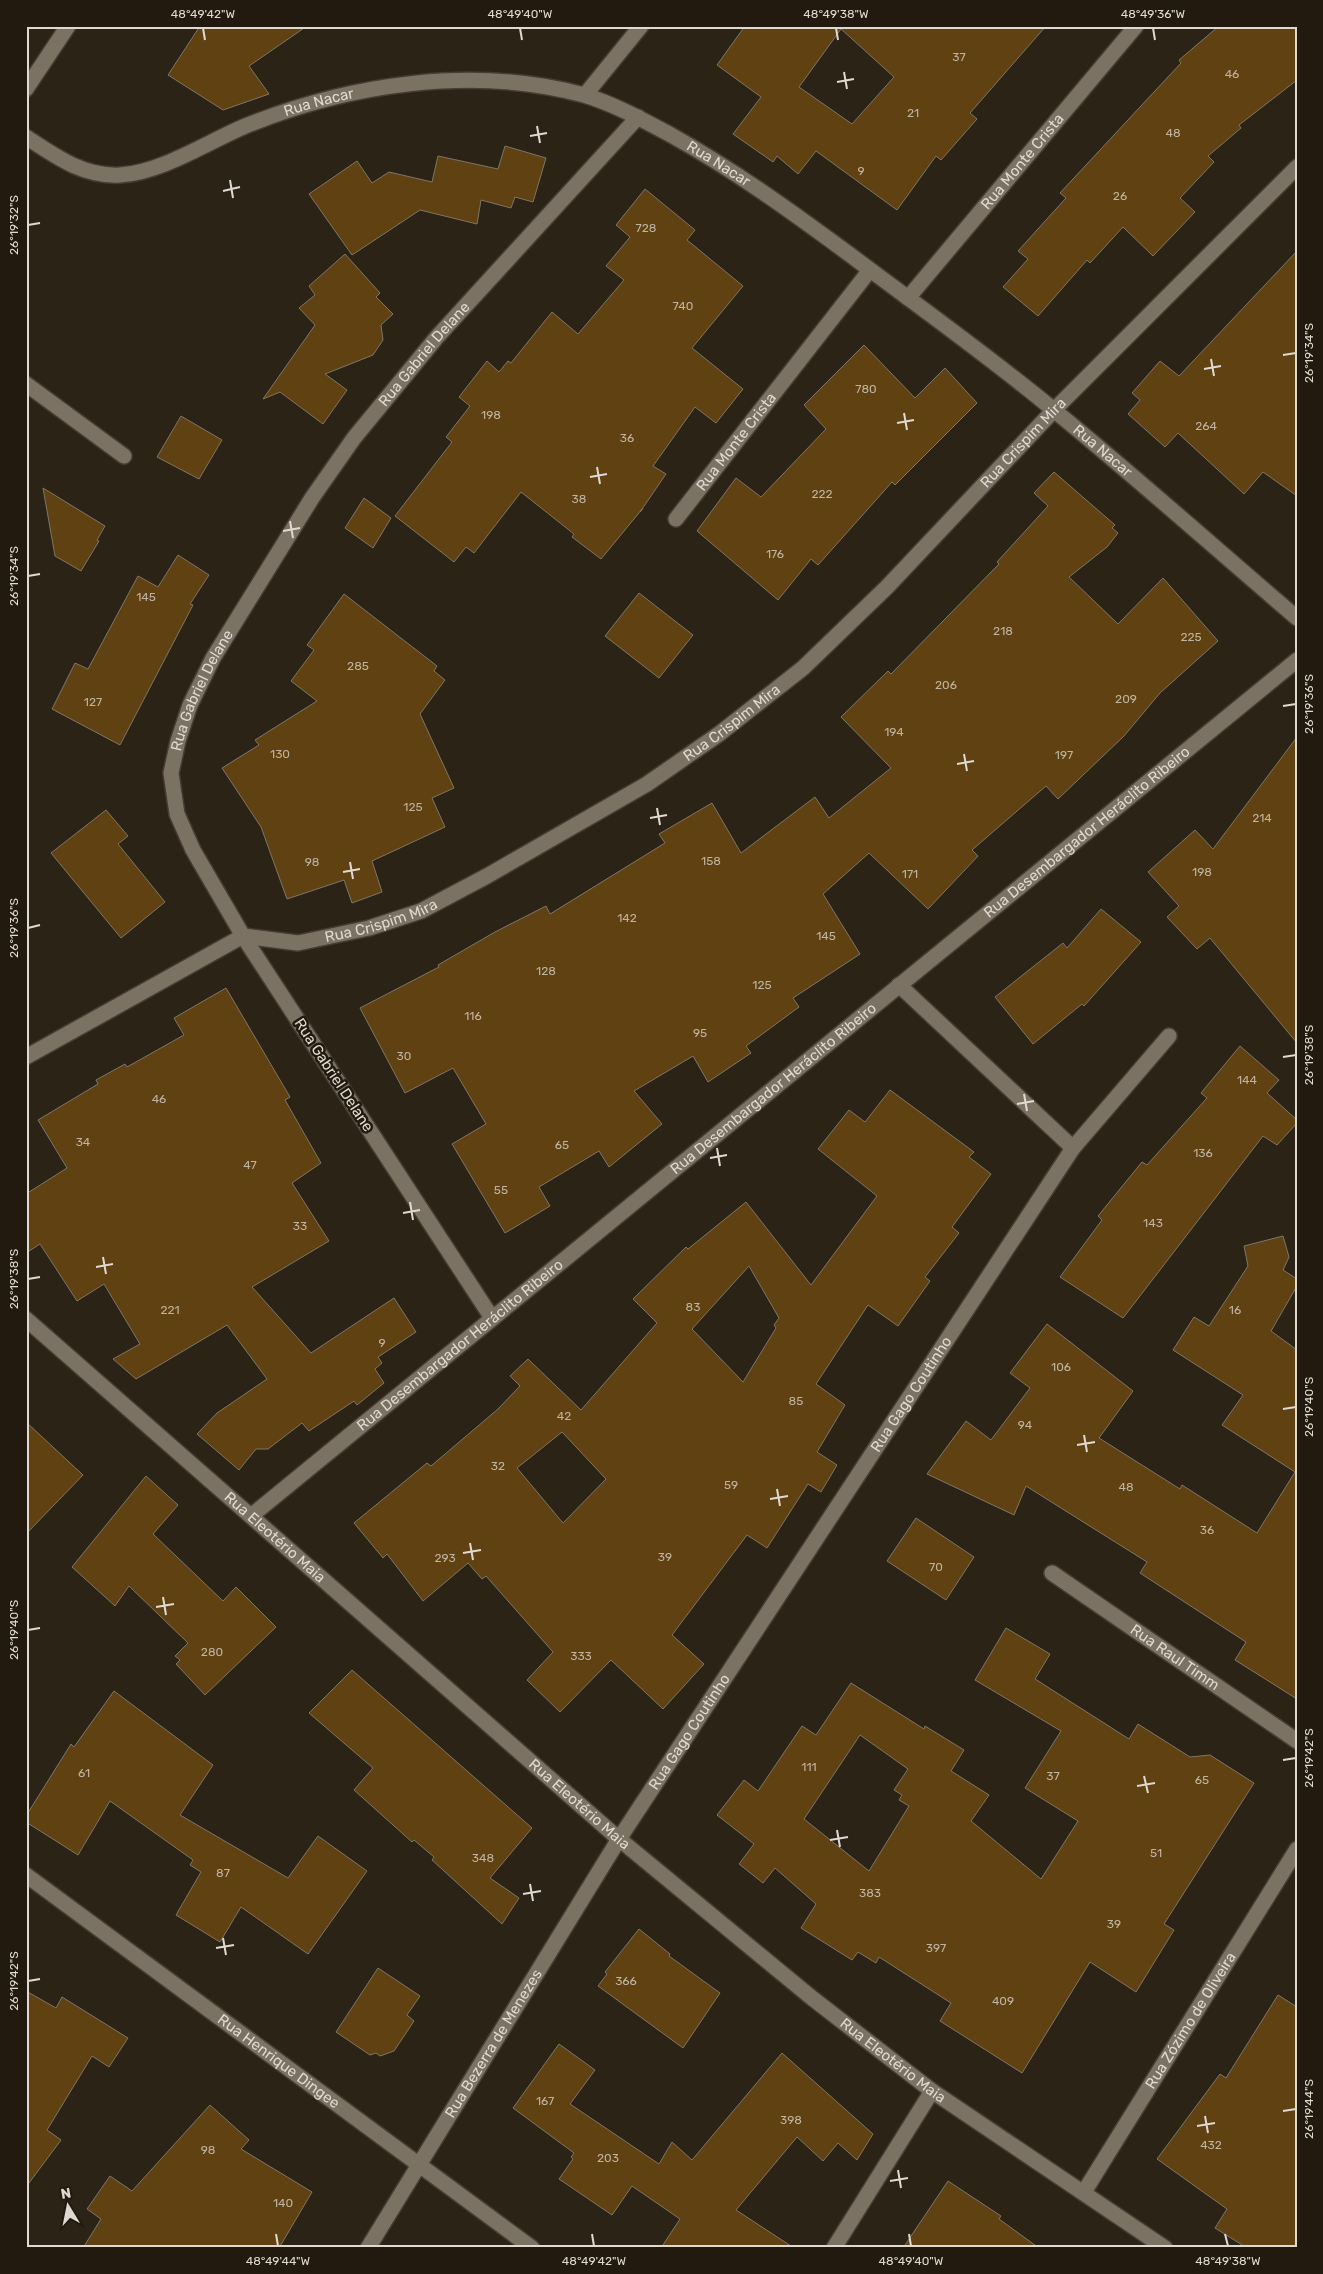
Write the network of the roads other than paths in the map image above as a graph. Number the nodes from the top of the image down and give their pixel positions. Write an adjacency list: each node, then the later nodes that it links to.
1 (68, 26): 4 (street)
2 (640, 26): 5 (street)
3 (1136, 26): 10 (street, Rua Monte Crista)
4 (26, 89)
5 (585, 95): 6 (street, Rua Nacar); 7 (street, Rua Nacar)
6 (638, 117): 9 (street, Rua Nacar); 17 (street, Rua Gabriel Delane)
7 (26, 136)
8 (1297, 167): 12 (street, Rua Crispim Mira)
9 (870, 270): 10 (street, Rua Nacar); 14 (street, Rua Monte Crista)
10 (908, 298): 12 (street, Rua Nacar)
11 (26, 384): 13 (street)
12 (1054, 410): 15 (street, Rua Nacar); 17 (street, Rua Crispim Mira)
13 (124, 456)
14 (676, 519)
15 (1297, 618)
16 (1297, 660): 18 (street, Rua Desembargador Heráclito Ribeiro)
17 (243, 936): 20 (street); 22 (street, Rua Gabriel Delane)
18 (899, 985): 21 (street); 22 (street, Rua Desembargador Heráclito Ribeiro)
19 (1169, 1036): 21 (street, Rua Gago Coutinho)
20 (26, 1057)
21 (1073, 1148): 27 (street, Rua Gago Coutinho)
22 (492, 1318): 24 (street, Rua Desembargador Heráclito Ribeiro)
23 (26, 1319): 24 (street, Rua Eleotério Maia)
24 (251, 1516): 27 (street, Rua Eleotério Maia)
25 (1052, 1573): 26 (street, Rua Raul Timm)
26 (1297, 1741)
27 (619, 1839): 30 (street, Rua Eleotério Maia); 31 (street, Rua Bezerra de Menezes)
28 (1297, 1849): 32 (street, Rua Zózimo de Oliveira)
29 (26, 1875): 31 (street, Rua Henrique Dingee)
30 (932, 2091): 32 (street, Rua Eleotério Maia); 35 (street)
31 (419, 2165): 33 (street, Rua Bezerra de Menezes); 34 (street, Rua Henrique Dingee)
32 (1084, 2192): 36 (street, Rua Eleotério Maia)
33 (368, 2248)
34 (532, 2248)
35 (834, 2248)
36 (1165, 2248)

